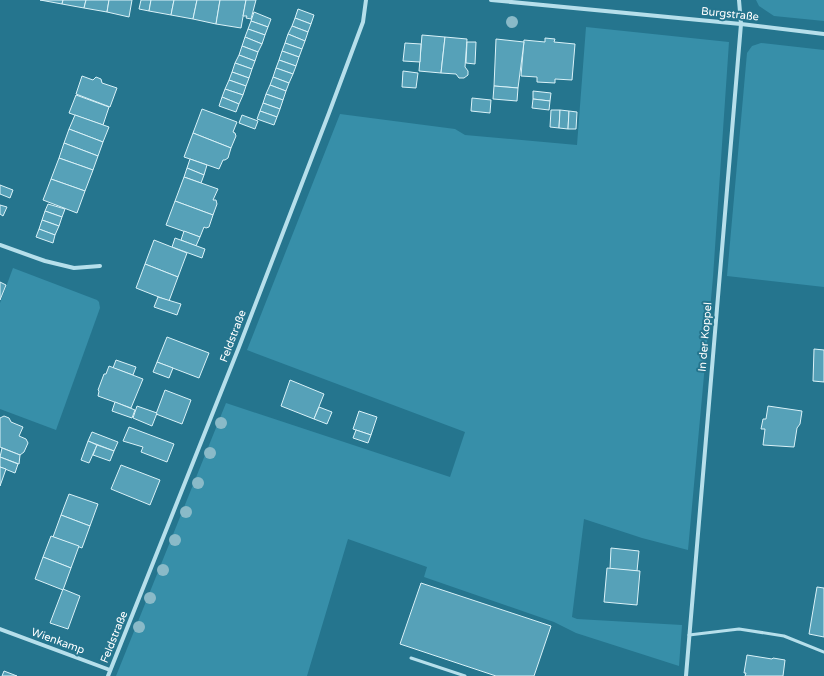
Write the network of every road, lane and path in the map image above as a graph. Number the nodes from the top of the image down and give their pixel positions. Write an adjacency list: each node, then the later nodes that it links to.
1 (366, 0): 12 (street, Feldstraße)
2 (491, 0): 4 (street, Burgstraße)
3 (739, 0): 4 (street, In der Koppel)
4 (741, 24): 5 (street, Burgstraße); 9 (street, In der Koppel)
5 (824, 34)
6 (0, 245): 7 (street)
7 (100, 266)
8 (0, 629): 12 (street, Wienkamp)
9 (689, 635): 10 (lane); 15 (street, In der Koppel)
10 (824, 652)
11 (411, 658): 14 (lane)
12 (110, 670): 13 (street, Feldstraße)
13 (108, 676)
14 (464, 676)
15 (686, 676)

